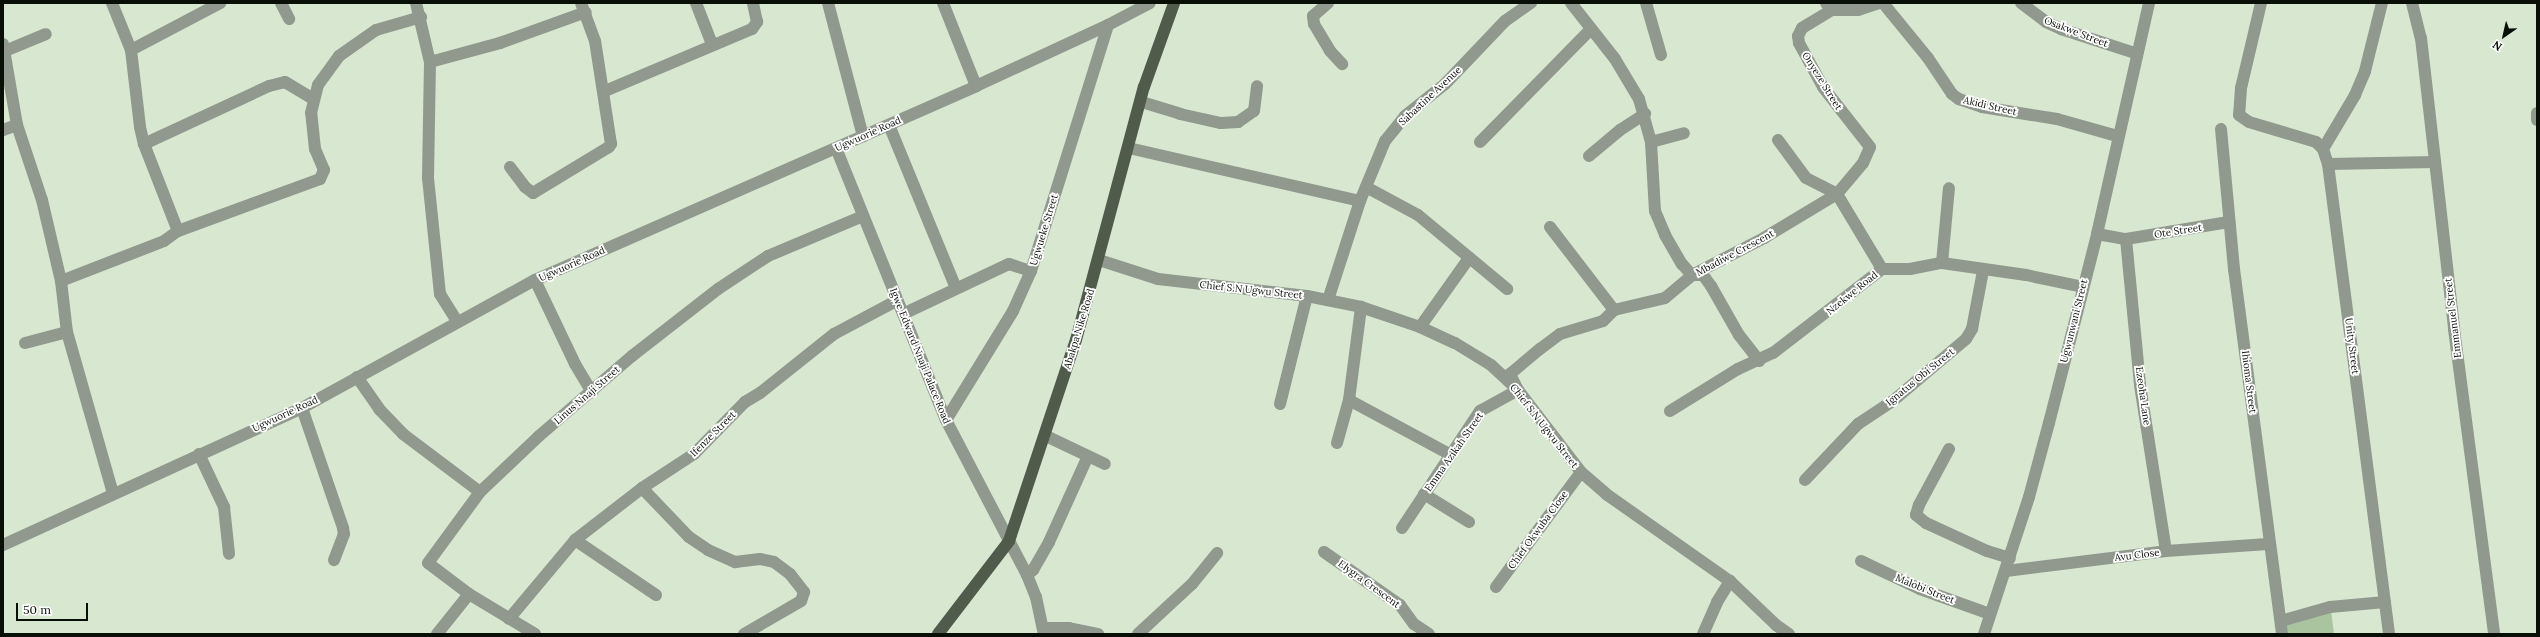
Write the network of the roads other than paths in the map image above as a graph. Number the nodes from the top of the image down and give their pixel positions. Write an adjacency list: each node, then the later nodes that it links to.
1 (112, 3): 31 (street)
2 (281, 3): 25 (street)
3 (416, 3): 24 (street)
4 (696, 3): 29 (street)
5 (753, 3): 29 (street)
6 (828, 3): 47 (street)
7 (943, 3): 36 (street)
8 (1150, 3): 26 (street, Ugwuorie Road)
9 (1174, 3): 72 (main road, Abakpa Nike Road)
10 (1181, 3): 40 (main road, Abakpa Nike Road)
11 (1328, 3): 35 (street)
12 (1571, 3): 27 (street)
13 (1646, 3): 33 (street)
14 (1882, 3): 22 (street, Akidi Street); 48 (street, Akidi Street)
15 (2021, 3): 32 (street, Osakwe Street)
16 (2148, 3): 32 (street, Ugwunwani Street)
17 (2261, 3): 56 (street)
18 (2382, 3): 56 (street)
19 (2412, 3): 58 (street, Emmanuel Street)
20 (218, 4): 31 (street)
21 (1522, 5): 61 (street, Sabastine Avenue)
22 (1829, 7): 53 (street, Onyeze Street)
23 (584, 8): 34 (street); 38 (street)
24 (421, 17): 34 (street); 39 (street)
25 (289, 19)
26 (1108, 25): 36 (street, Ugwuorie Road); 75 (street, Ugwueke Street)
27 (1591, 29): 41 (street); 50 (street)
28 (46, 34): 30 (street)
29 (712, 44): 38 (street)
30 (4, 47): 42 (street)
31 (131, 50): 52 (street)
32 (2135, 53): 48 (street, Ugwunwani Street)
33 (1661, 55)
34 (430, 62): 89 (street)
35 (1342, 64)
36 (976, 86): 43 (street, Ugwuorie Road)
37 (1257, 86): 40 (street)
38 (605, 91): 60 (street)
39 (313, 99): 52 (street); 68 (street)
40 (1145, 103): 55 (main road, Abakpa Nike Road)
41 (1645, 114): 51 (street); 57 (street)
42 (17, 125): 45 (street); 79 (street)
43 (889, 125): 47 (street, Ugwuorie Road); 81 (street)
44 (2221, 129): 66 (street, Ihioma Street)
45 (3, 130)
46 (1684, 133): 51 (street)
47 (863, 136): 54 (street, Ugwuorie Road)
48 (2117, 136): 69 (street, Ugwunwani Street)
49 (1778, 140): 63 (street)
50 (1480, 142)
51 (1651, 142): 77 (street)
52 (144, 144): 68 (street)
53 (1870, 147): 63 (street, Mbadiwe Crescent)
54 (836, 148): 65 (street, Igwe Edward Nnaji Palace Road); 78 (street, Ugwuorie Road)
55 (1133, 149): 64 (street); 72 (main road, Abakpa Nike Road)
56 (2324, 149): 59 (street, Unity Street)
57 (1589, 156)
58 (2435, 162): 59 (street); 153 (street, Emmanuel Street)
59 (2328, 164): 134 (street, Unity Street)
60 (510, 166)
61 (1366, 187): 64 (street, Sabastine Avenue); 71 (street)
62 (1949, 188): 73 (street)
63 (1837, 194): 74 (street); 77 (street, Mbadiwe Crescent)
64 (1360, 201): 84 (street, Sabastine Avenue)
65 (863, 216): 85 (street, Igwe Edward Nnaji Palace Road); 96 (street, Linus Nnaji Street)
66 (2229, 222): 70 (street, Ote Street); 118 (street, Ihioma Street)
67 (1550, 227): 87 (street)
68 (178, 231): 79 (street)
69 (2097, 234): 70 (street, Ote Street); 80 (street, Ugwunwani Street)
70 (2126, 239): 121 (street, Ezeoha Lane)
71 (1469, 258): 82 (street); 90 (street)
72 (1102, 261): 83 (street, Chief S.N Ugwu Street); 102 (main road, Abakpa Nike Road)
73 (1942, 264): 74 (street, Nzekwe Road); 76 (street, Nzekwe Road)
74 (1882, 269): 93 (street, Nzekwe Road)
75 (1031, 271): 81 (street); 101 (street, Ugwueke Street)
76 (1983, 271): 80 (street, Nzekwe Road); 110 (street, Ignatus Obi Street)
77 (1692, 275): 87 (street, Mbadiwe Crescent); 93 (street)
78 (535, 280): 89 (street, Ugwuorie Road); 96 (street)
79 (61, 281): 91 (street)
80 (2083, 287): 125 (street, Ugwunwani Street)
81 (956, 288): 88 (street)
82 (1507, 289)
83 (1307, 296): 84 (street, Chief S.N Ugwu Street); 98 (street)
84 (1328, 300): 86 (street, Chief S.N Ugwu Street)
85 (896, 301): 88 (street, Igwe Edward Nnaji Palace Road); 111 (street, Ifenze Street)
86 (1361, 307): 90 (street, Chief S.N Ugwu Street); 97 (street)
87 (1614, 310): 95 (street, Mbadiwe Crescent)
88 (903, 314): 101 (street, Igwe Edward Nnaji Palace Road)
89 (457, 321): 94 (street, Ugwuorie Road)
90 (1420, 327): 95 (street, Chief S.N Ugwu Street)
91 (67, 332): 92 (street); 113 (street)
92 (25, 342)
93 (1759, 361): 100 (street, Nzekwe Road)
94 (357, 378): 99 (street, Ugwuorie Road); 112 (street)
95 (1518, 390): 106 (street, Emma Azikah Street); 109 (street, Chief S.N Ugwu Street)
96 (592, 392): 112 (street, Linus Nnaji Street)
97 (1349, 400): 103 (street); 106 (street)
98 (1280, 404)
99 (302, 408): 105 (street, Ugwuorie Road); 126 (street)
100 (1670, 411)
101 (946, 420): 120 (street, Igwe Edward Nnaji Palace Road)
102 (1049, 437): 107 (street); 120 (main road, Abakpa Nike Road)
103 (1337, 443)
104 (1949, 449): 125 (street)
105 (199, 454): 113 (street, Ugwuorie Road); 124 (street)
106 (1451, 455): 114 (street, Emma Azikah Street)
107 (1088, 456): 108 (street); 129 (street)
108 (1105, 464)
109 (1580, 472): 130 (street, Chief S.N Ugwu Street); 131 (street, Chief Okwuba Close)
110 (1805, 480)
111 (642, 488): 117 (street, Ifenze Street); 142 (street)
112 (480, 492): 132 (street, Linus Nnaji Street)
113 (113, 493): 119 (street, Ugwuorie Road)
114 (1424, 494): 115 (street); 116 (street, Emma Azikah Street)
115 (1469, 522)
116 (1402, 528)
117 (575, 540): 133 (street); 136 (street, Ifenze Street)
118 (2268, 544): 121 (street, Avu Close); 137 (street, Ihioma Street)
119 (3, 545)
120 (1014, 548): 129 (street, Igwe Edward Nnaji Palace Road); 143 (main road, Abakpa Nike Road); 144 (main road, Abakpa Nike Road)
121 (2166, 551): 128 (street, Avu Close)
122 (1324, 552): 138 (street, Elygra Crescent)
123 (1217, 553): 146 (street)
124 (229, 554)
125 (2010, 558): 128 (street, Ugwunwani Street)
126 (334, 560)
127 (1861, 561): 135 (street, Malobi Street)
128 (2006, 571): 135 (street, Ugwunwani Street)
129 (1027, 575): 139 (street, Igwe Edward Nnaji Palace Road)
130 (1730, 581): 148 (street); 149 (street, Chief S.N Ugwu Street)
131 (1496, 587)
132 (468, 594): 136 (street, Linus Nnaji Street); 140 (street)
133 (656, 595)
134 (2385, 602): 137 (street); 152 (street, Unity Street)
135 (1990, 614): 150 (street, Ugwunwani Street)
136 (509, 619): 141 (street, Linus Nnaji Street)
137 (2281, 621): 151 (street, Ihioma Street)
138 (1411, 629): 147 (street, Elygra Crescent)
139 (1043, 631): 145 (street)
140 (437, 634)
141 (535, 634)
142 (744, 634)
143 (938, 634)
144 (946, 634)
145 (1098, 634)
146 (1138, 634)
147 (1430, 634)
148 (1703, 634)
149 (1789, 634)
150 (1984, 634)
151 (2282, 634)
152 (2389, 634)
153 (2494, 634)

